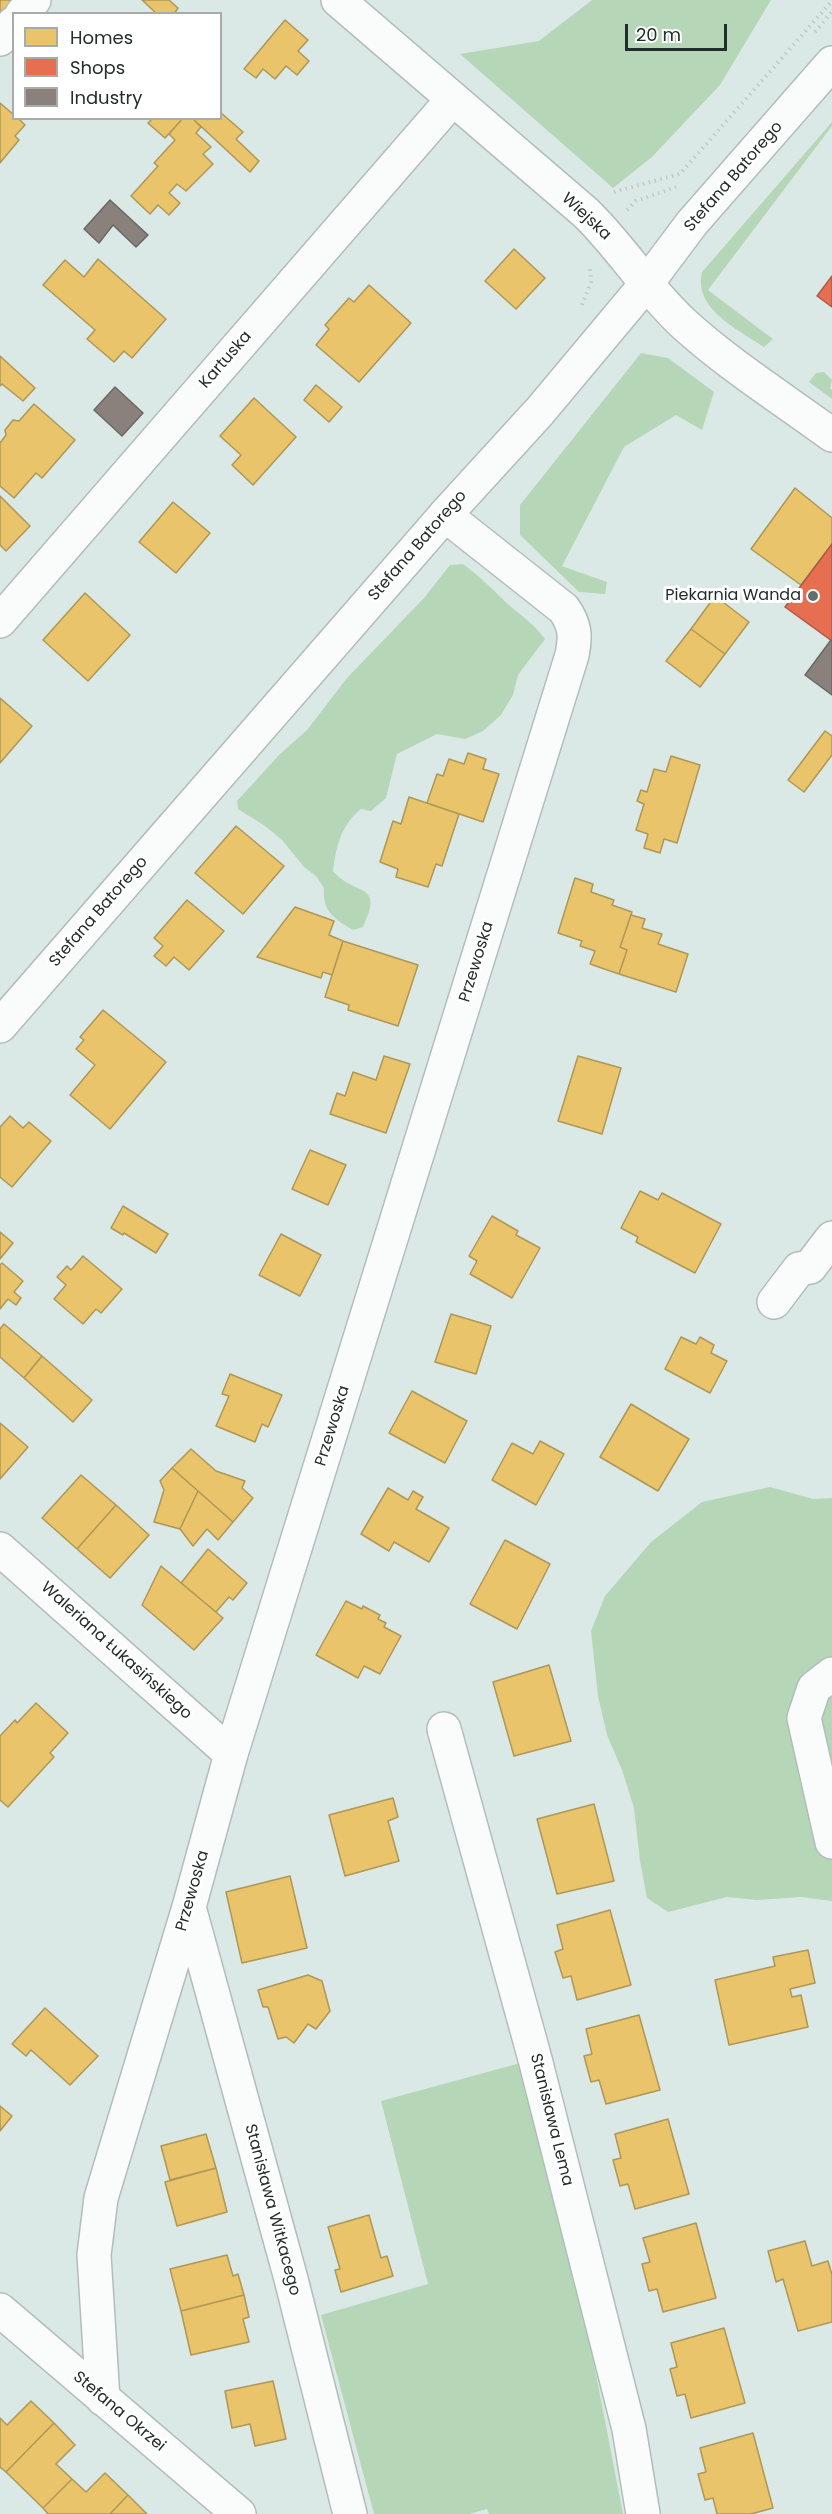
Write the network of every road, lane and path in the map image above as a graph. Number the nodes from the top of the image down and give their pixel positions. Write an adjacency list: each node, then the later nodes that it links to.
1 (34, 0): 4 (street)
2 (338, 0): 8 (street, Wiejska)
3 (832, 1): 10 (path)
4 (24, 12)
5 (12, 25): 6 (street)
6 (0, 39)
7 (832, 63): 12 (street, Stefana Batorego)
8 (452, 100): 12 (street, Wiejska); 15 (street, Kartuska)
9 (683, 184): 11 (path)
10 (603, 195)
11 (623, 213)
12 (647, 283): 13 (street, Wiejska); 14 (street, Stefana Batorego)
13 (832, 435)
14 (445, 515): 16 (street, Stefana Batorego); 22 (street, Przewoska)
15 (0, 621)
16 (0, 1026)
17 (832, 1238): 18 (street)
18 (774, 1302)
19 (0, 1549): 22 (street, Waleriana Łukasińskiego)
20 (832, 1674): 23 (street)
21 (444, 1729): 29 (street, Stanisława Lema)
22 (231, 1754): 24 (street, Przewoska)
23 (832, 1842)
24 (189, 1907): 26 (street, Przewoska); 28 (street, Stanisława Witkacego)
25 (0, 2310): 26 (street, Stefana Okrzei)
26 (103, 2399): 27 (street, Stefana Okrzei)
27 (239, 2514)
28 (350, 2514)
29 (643, 2514)

